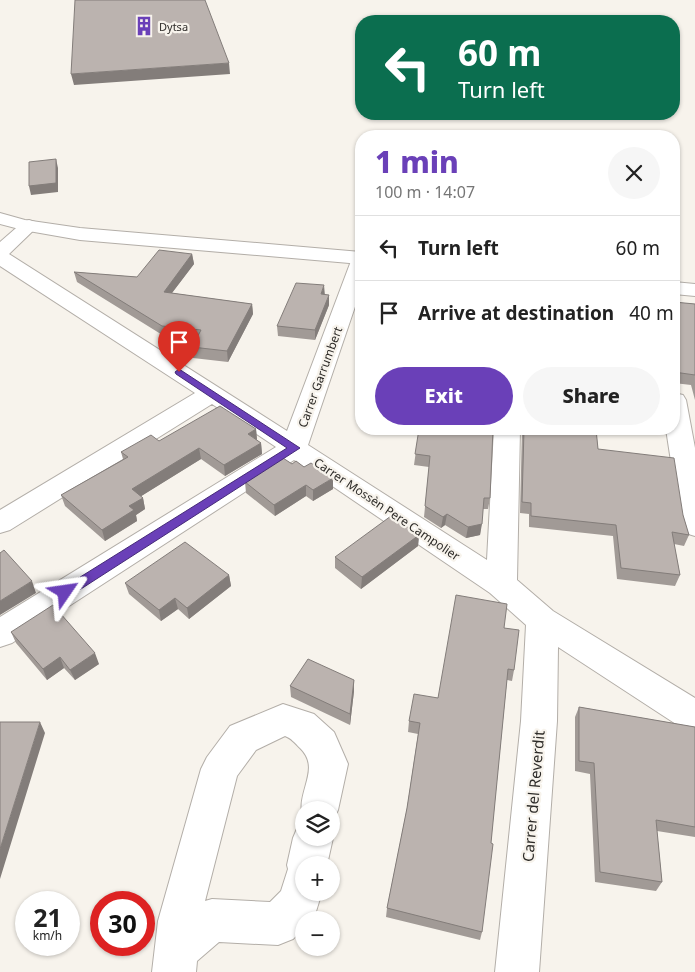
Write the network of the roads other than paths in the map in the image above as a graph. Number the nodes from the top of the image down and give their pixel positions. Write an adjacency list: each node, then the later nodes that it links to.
1 (2, 220): 2 (street)
2 (29, 226): 3 (street); 5 (street)
3 (0, 252)
4 (0, 257): 9 (street, Carrer Mossèn Pere Campolier)
5 (355, 259)
6 (355, 277): 12 (street, Carrer Garrumbert)
7 (680, 289): 8 (street)
8 (695, 290)
9 (212, 393): 12 (street, Carrer Mossèn Pere Campolier); 13 (street)
10 (507, 435): 15 (street)
11 (680, 435): 14 (street)
12 (294, 448): 15 (street, Carrer Mossèn Pere Campolier); 17 (street)
13 (0, 523)
14 (695, 526)
15 (501, 585): 16 (street, Carrer Mossèn Pere Campolier)
16 (542, 620): 18 (street, Carrer Mossèn Pere Campolier); 22 (street, Carrer del Reverdit)
17 (0, 634)
18 (695, 717)
19 (321, 801): 21 (street)
20 (299, 901): 21 (street)
21 (175, 961)
22 (517, 972)

